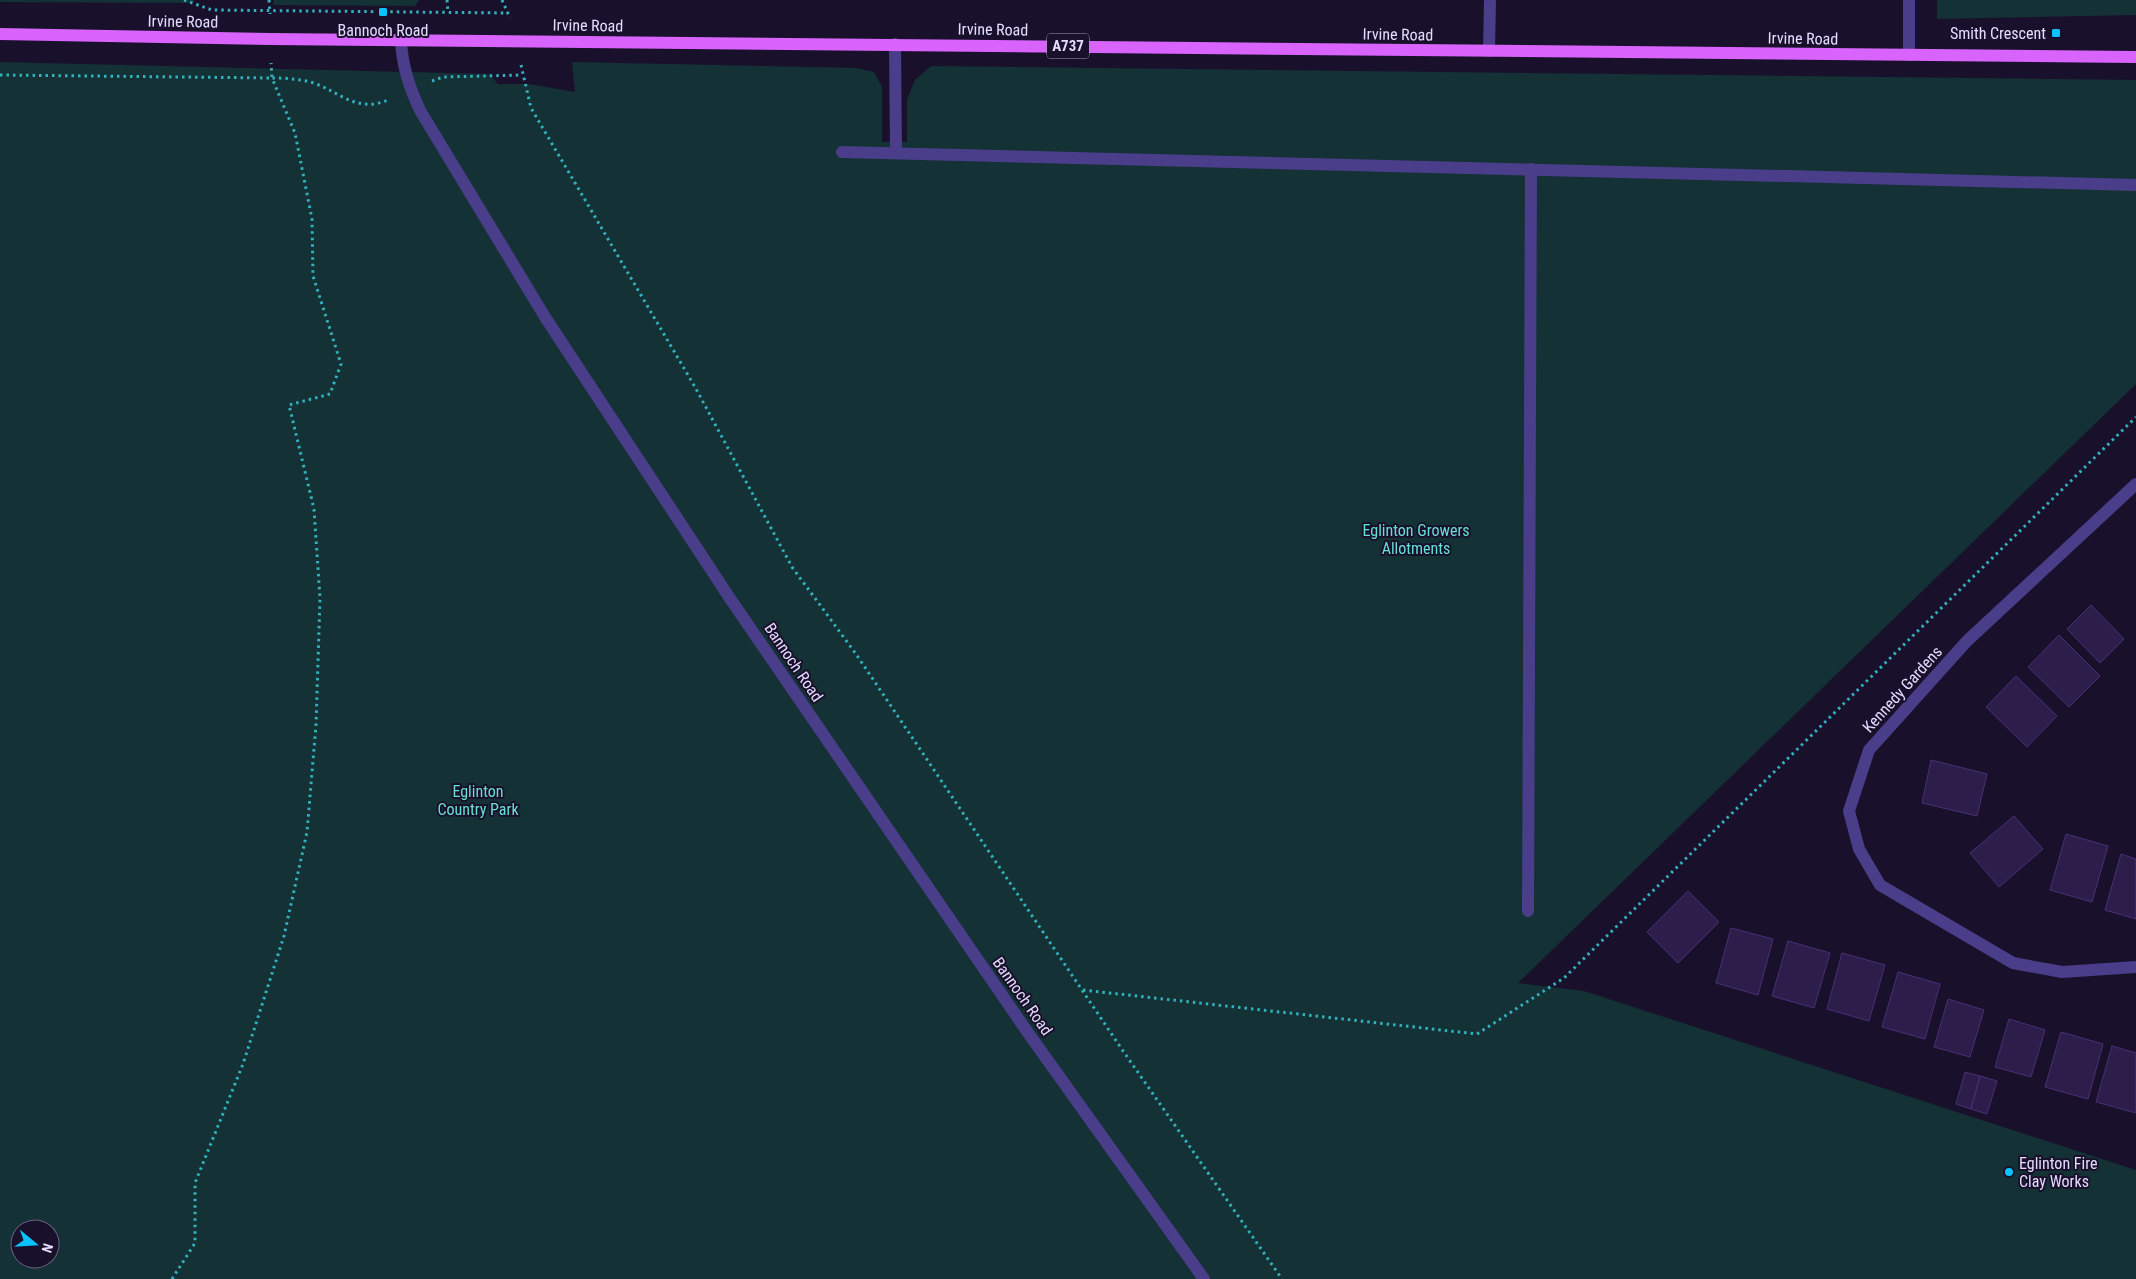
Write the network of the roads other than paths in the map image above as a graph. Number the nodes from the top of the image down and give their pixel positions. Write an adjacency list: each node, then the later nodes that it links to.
1 (1490, 0): 6 (street)
2 (1909, 0): 7 (street)
3 (0, 34): 4 (main road, Irvine Road / A737)
4 (401, 40): 5 (main road, Irvine Road / A737); 16 (street, Bannoch Road)
5 (895, 44): 6 (main road, Irvine Road / A737); 10 (street)
6 (1489, 51): 7 (main road, Irvine Road / A737)
7 (1910, 55): 8 (main road, Irvine Road / A737)
8 (2136, 57)
9 (842, 152): 10 (street)
10 (896, 153): 11 (street)
11 (1531, 169): 12 (street); 14 (street)
12 (2136, 185)
13 (2136, 484): 15 (street, Kennedy Gardens)
14 (1528, 911)
15 (2136, 967)
16 (1204, 1279)

